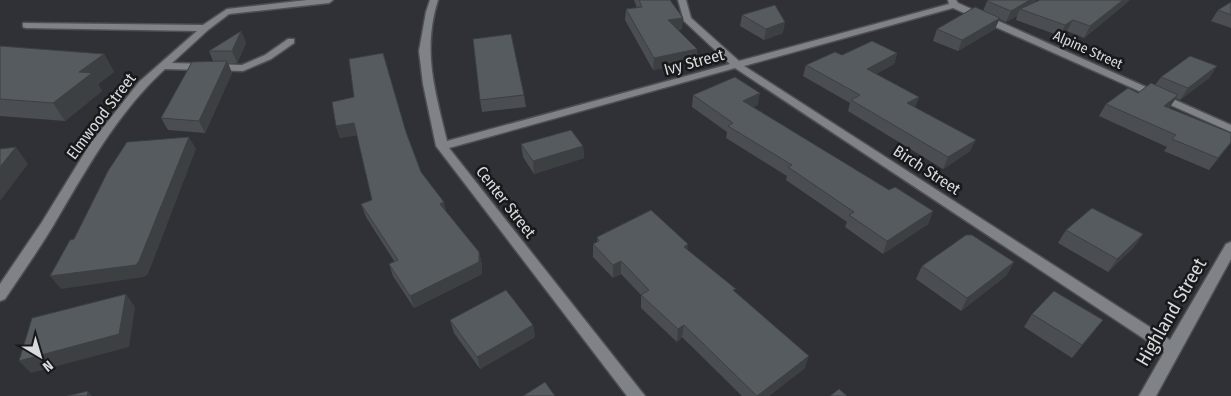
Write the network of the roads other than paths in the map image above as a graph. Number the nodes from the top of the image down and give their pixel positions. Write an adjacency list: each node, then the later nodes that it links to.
1 (228, 0): 6 (street)
2 (329, 0): 6 (street, Elmwood Street)
3 (434, 0): 13 (street, Center Street)
4 (682, 0): 11 (street, Birch Street)
5 (953, 2): 11 (street, Ivy Street); 12 (street, Alpine Street)
6 (227, 12): 8 (street, Elmwood Street)
7 (26, 25): 8 (street)
8 (205, 28): 10 (street, Elmwood Street)
9 (291, 41): 10 (street)
10 (163, 66): 15 (street, Elmwood Street)
11 (738, 66): 13 (street, Ivy Street); 16 (street, Birch Street)
12 (1231, 129)
13 (442, 146): 17 (street, Center Street)
14 (1231, 247): 16 (street, Highland Street)
15 (0, 295)
16 (1173, 350): 18 (street, Highland Street)
17 (637, 396)
18 (1146, 396)

